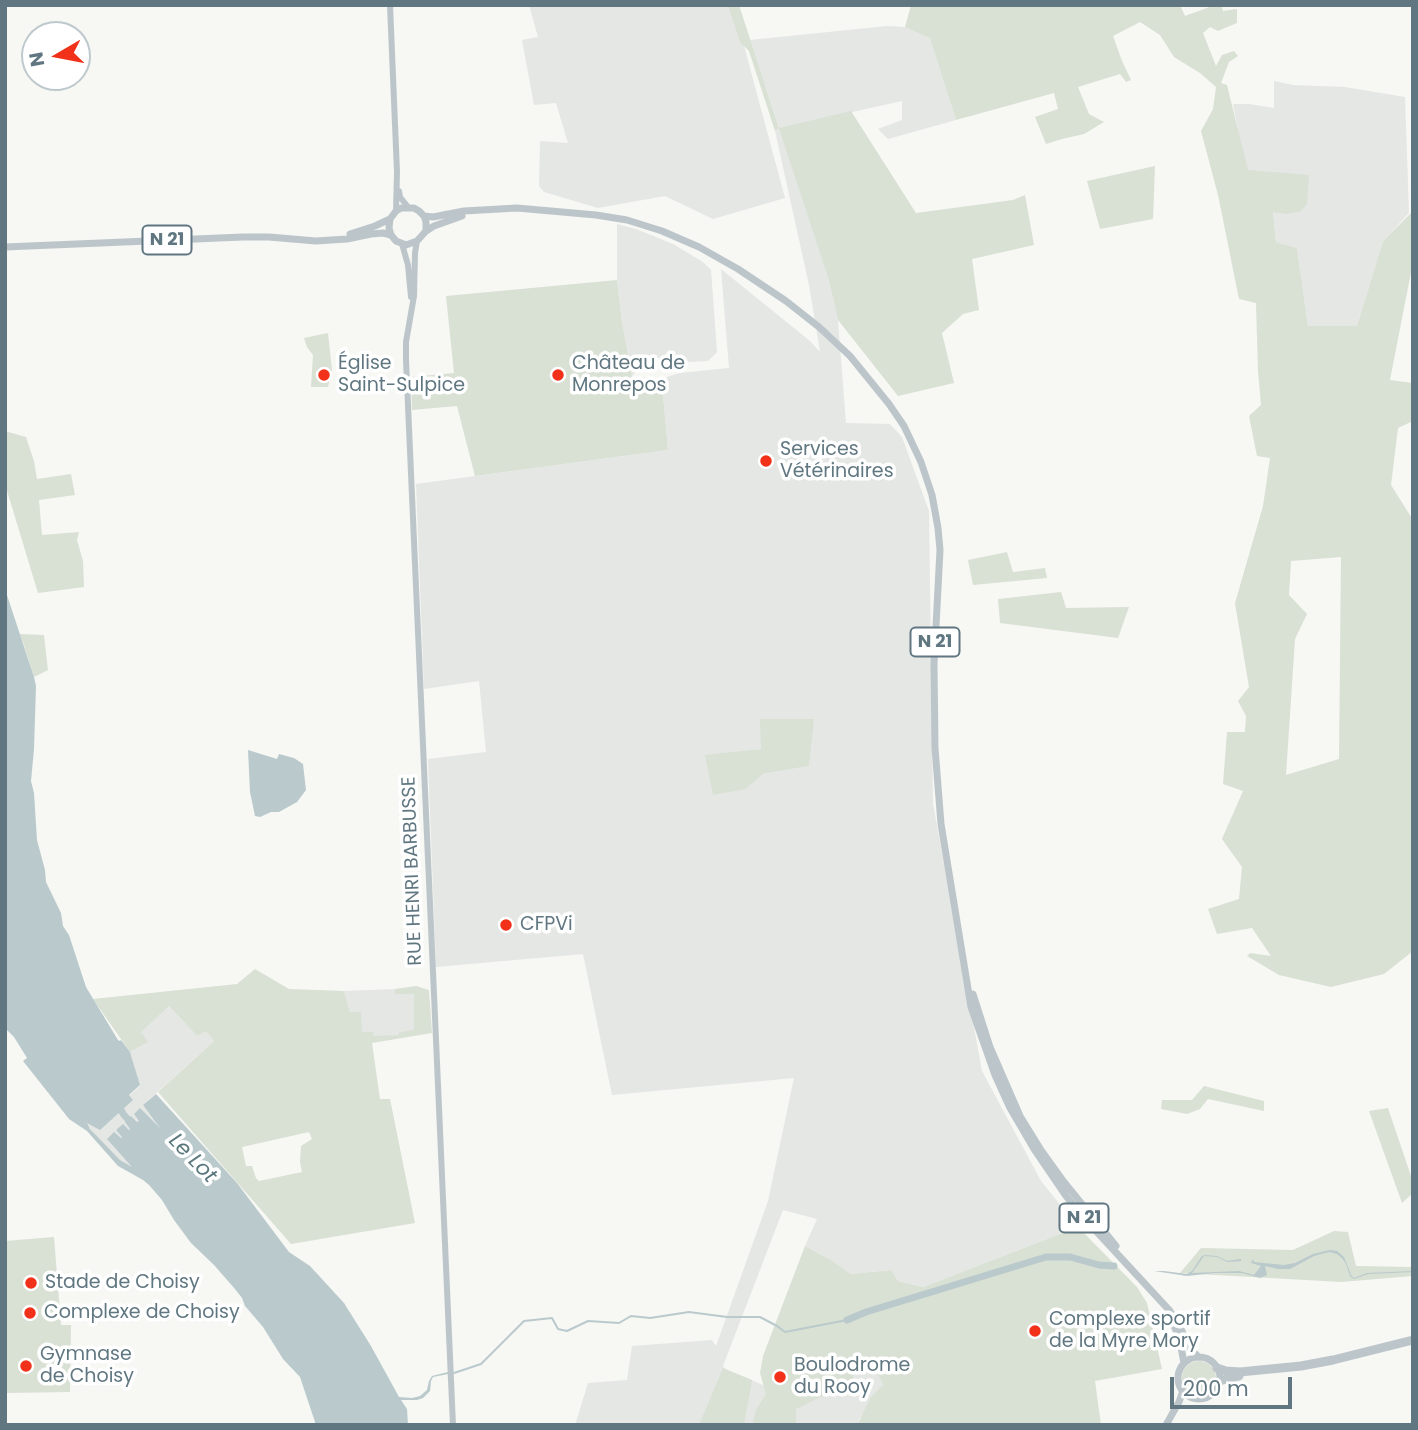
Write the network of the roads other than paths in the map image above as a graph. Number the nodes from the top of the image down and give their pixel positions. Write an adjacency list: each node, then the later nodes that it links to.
1 (390, 5): 2 (main road)
2 (397, 183): 3 (main road); 5 (main road)
3 (408, 207): 5 (main road); 6 (main road)
4 (487, 209): 6 (main road, N 21); 8 (main road, N 21); 15 (main road, N 21)
5 (396, 211): 7 (main road)
6 (424, 216): 8 (main road)
7 (390, 219): 9 (main road); 10 (main road, N 21)
8 (426, 231): 11 (main road)
9 (391, 234): 10 (main road, N 21); 12 (main road)
10 (329, 240): 13 (main road, N 21)
11 (417, 242): 12 (main road); 14 (main road, RUE HENRI BARBUSSE)
12 (402, 244): 14 (main road, RUE HENRI BARBUSSE)
13 (5, 247)
14 (410, 317): 24 (main road, RUE HENRI BARBUSSE)
15 (1159, 1299): 17 (main road, N 21); 18 (main road, N 21)
16 (1413, 1342): 19 (highway); 20 (highway)
17 (1199, 1357): 18 (main road); 19 (main road)
18 (1184, 1363): 21 (main road)
19 (1217, 1368): 20 (main road)
20 (1219, 1381): 22 (main road)
21 (1183, 1391): 22 (main road); 23 (main road)
22 (1193, 1398): 23 (main road)
23 (1167, 1424)
24 (453, 1425)

